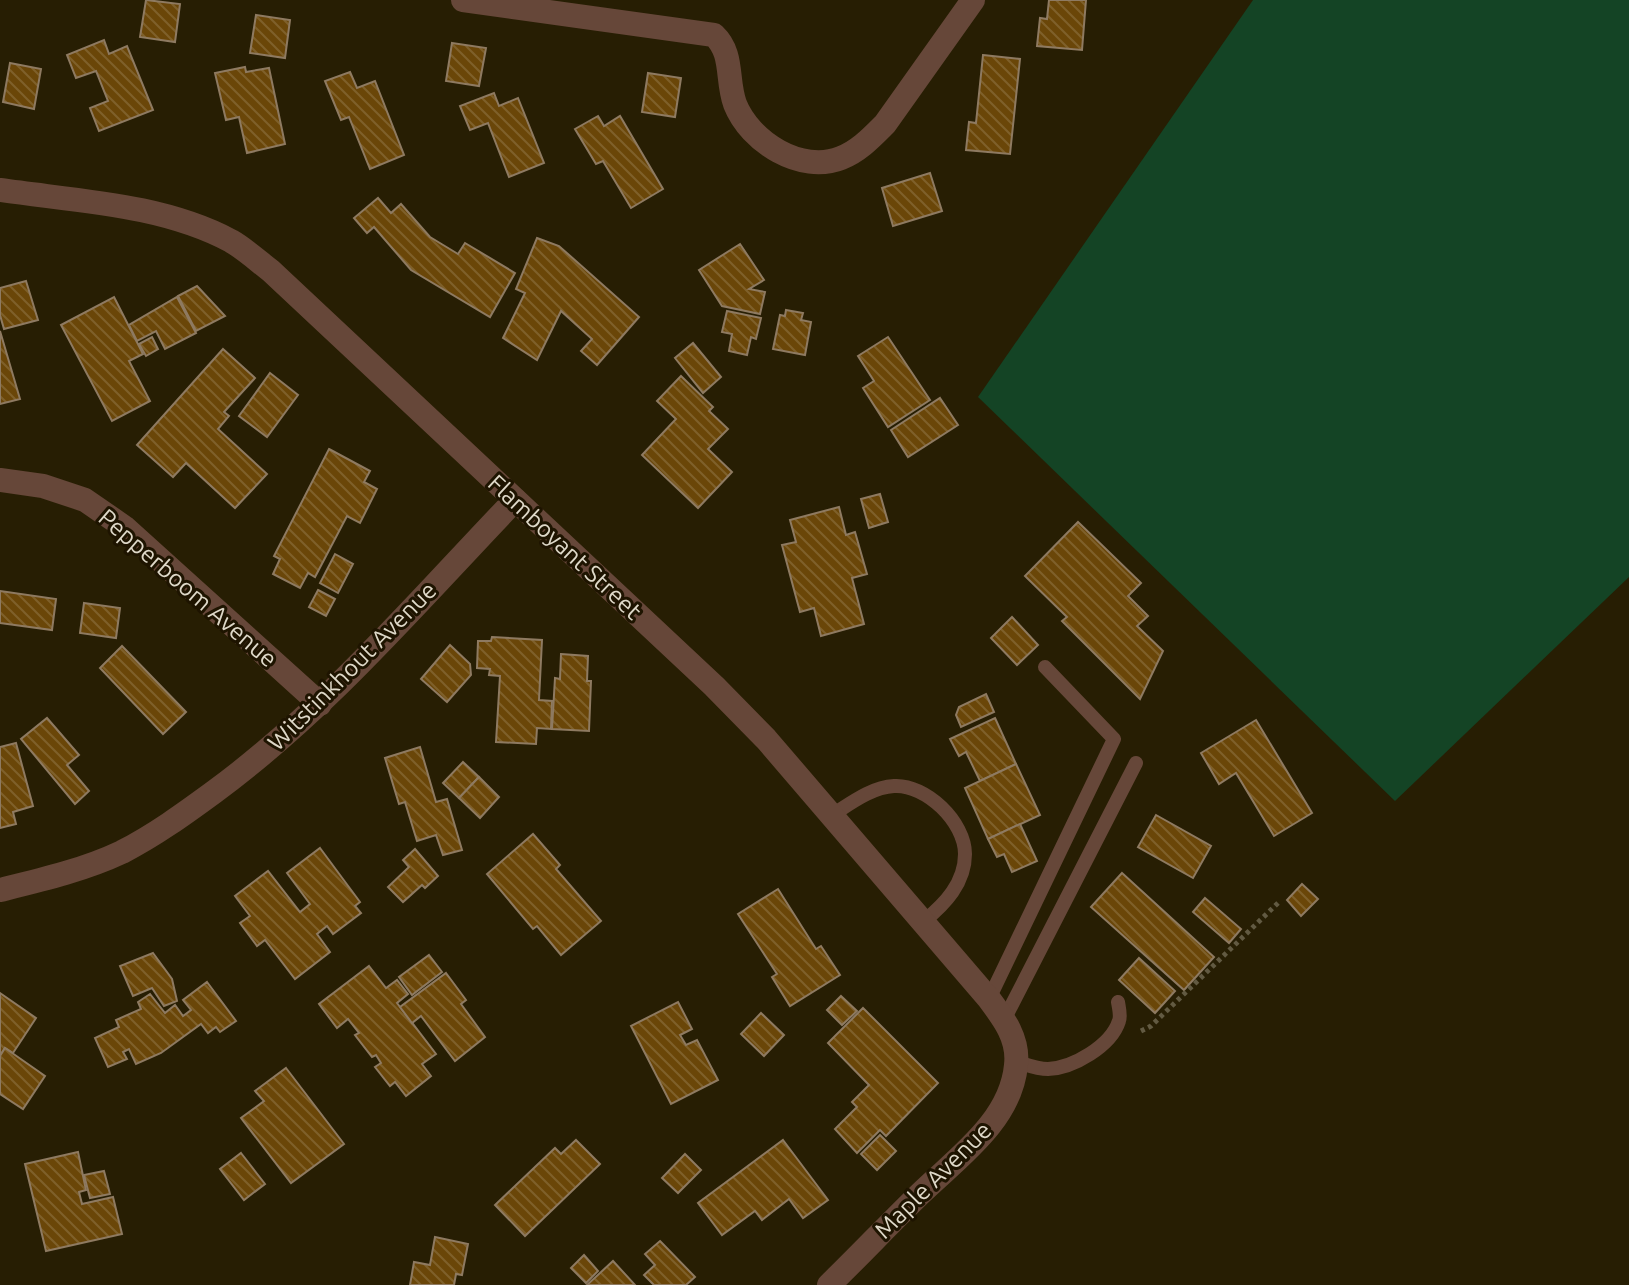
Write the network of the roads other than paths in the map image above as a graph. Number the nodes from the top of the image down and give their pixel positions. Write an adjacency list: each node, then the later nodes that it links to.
1 (463, 0): 2 (street)
2 (973, 0)
3 (0, 190): 5 (street, Flamboyant Street)
4 (0, 480): 7 (street, Pepperboom Avenue)
5 (515, 500): 7 (street, Witstinkhout Avenue); 9 (street, Flamboyant Street)
6 (1045, 667): 12 (lane)
7 (320, 704): 10 (street, Witstinkhout Avenue)
8 (1136, 763): 14 (lane)
9 (832, 815): 11 (street, Flamboyant Street); 11 (lane)
10 (0, 890)
11 (924, 921): 12 (street, Flamboyant Street)
12 (989, 999): 14 (street, Flamboyant Street)
13 (1118, 1002): 15 (lane)
14 (1004, 1020): 15 (street, Flamboyant Street)
15 (1017, 1062): 16 (street, Maple Avenue)
16 (829, 1285)

